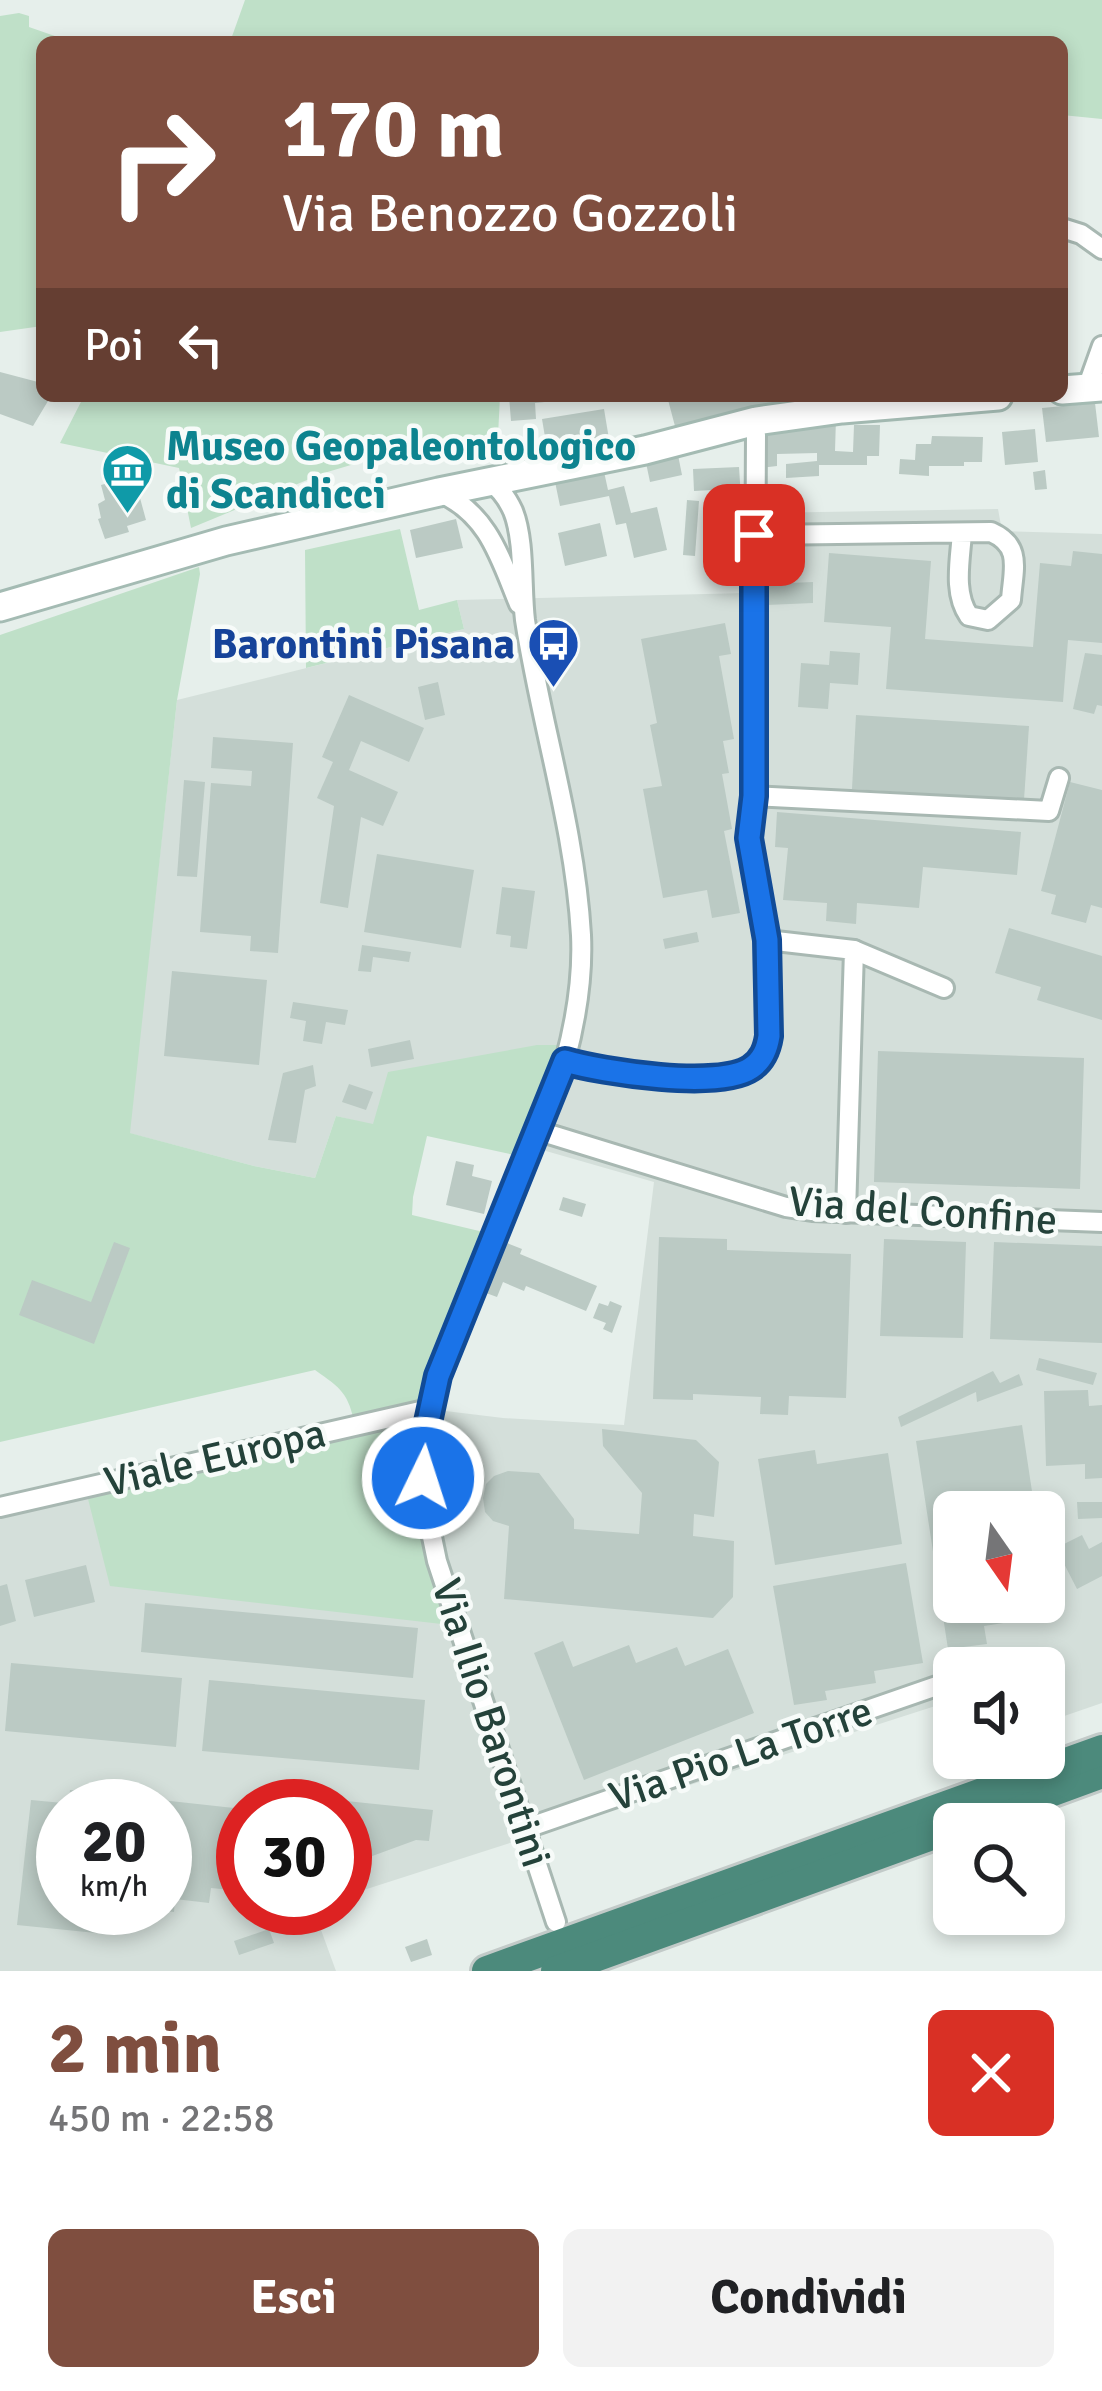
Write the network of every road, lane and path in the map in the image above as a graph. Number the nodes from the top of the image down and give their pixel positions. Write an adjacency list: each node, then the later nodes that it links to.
1 (1068, 230): 2 (street)
2 (1102, 249)
3 (1102, 346): 4 (street)
4 (1084, 389)
5 (934, 402): 7 (main road)
6 (756, 435): 13 (street)
7 (536, 474): 8 (main road); 10 (street)
8 (490, 482): 9 (main road); 10 (street); 11 (street)
9 (439, 492): 11 (street); 14 (main road)
10 (514, 513): 15 (street, Via Ilio Barontini)
11 (484, 525): 15 (street, Via Ilio Barontini)
12 (962, 533): 12 (street); 13 (street)
13 (754, 535): 17 (street)
14 (0, 608)
15 (525, 619): 21 (street, Via Ilio Barontini)
16 (1059, 778): 17 (street)
17 (754, 796): 18 (street)
18 (767, 940): 19 (street); 21 (street)
19 (854, 950): 20 (street); 23 (street)
20 (944, 988)
21 (565, 1061): 22 (street, Via Ilio Barontini)
22 (538, 1131): 23 (street, Via del Confine); 25 (street, Via Ilio Barontini)
23 (846, 1213): 24 (street, Via del Confine)
24 (1102, 1222)
25 (429, 1408): 26 (street, Viale Europa); 31 (street, Via Ilio Barontini)
26 (0, 1507)
27 (933, 1687): 31 (street, Via Pio La Torre)
28 (1102, 1750): 34 (highway)
29 (1102, 1773): 30 (highway)
30 (1020, 1803)
31 (527, 1828): 33 (street, Via Ilio Barontini)
32 (933, 1835): 35 (highway)
33 (556, 1922)
34 (488, 1971)
35 (556, 1971)

